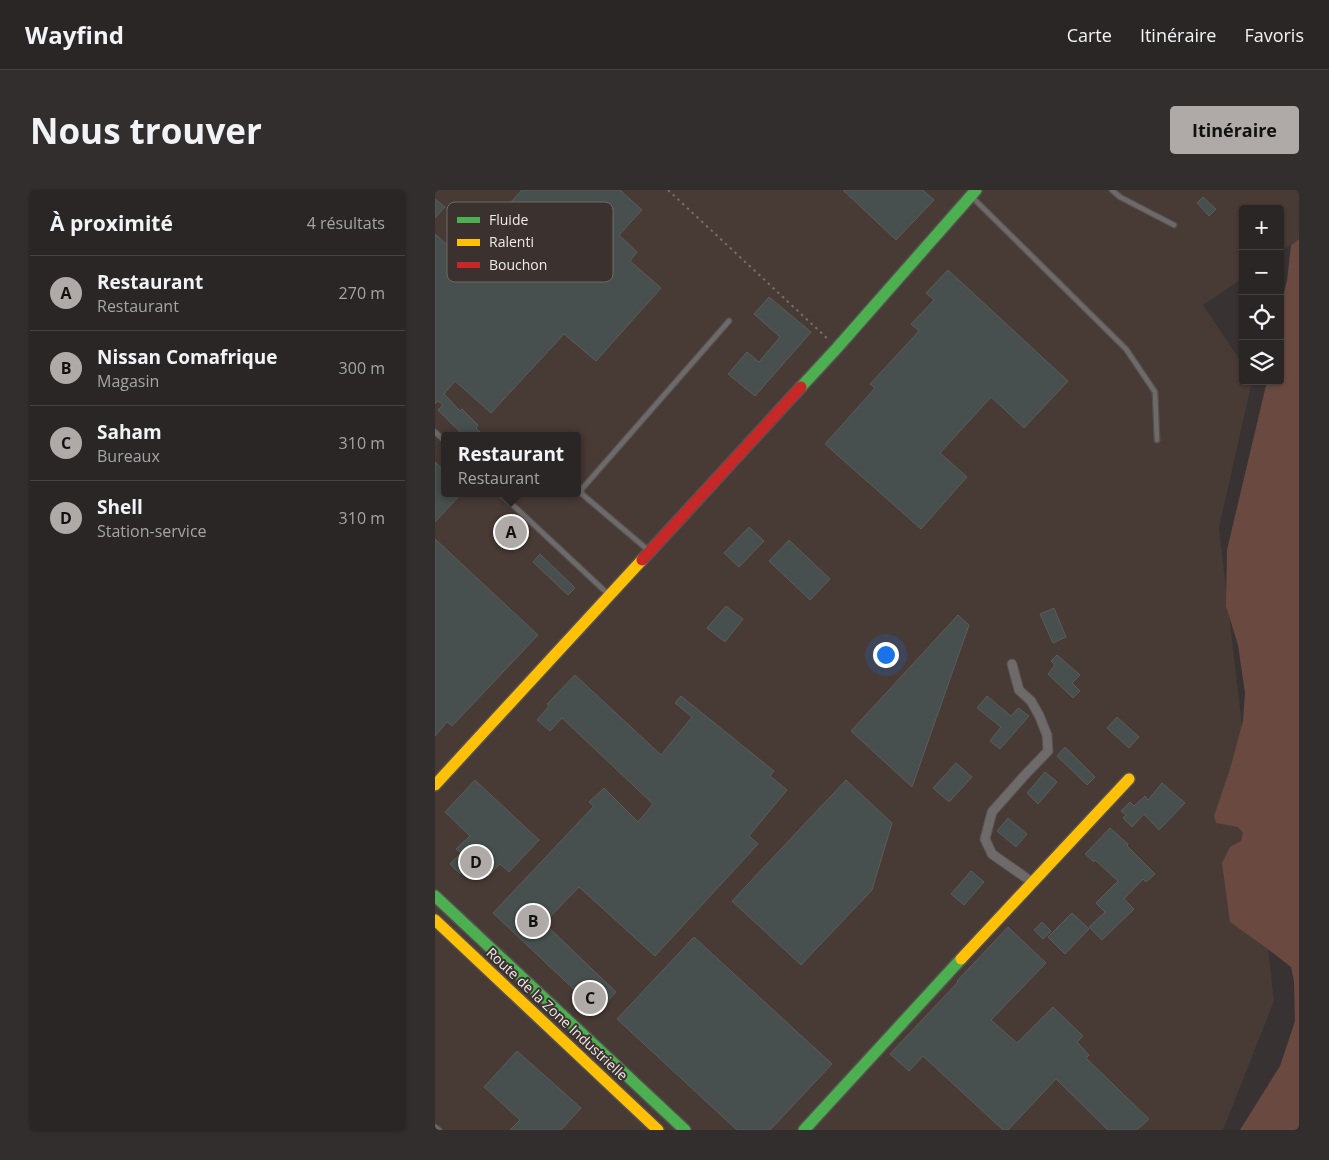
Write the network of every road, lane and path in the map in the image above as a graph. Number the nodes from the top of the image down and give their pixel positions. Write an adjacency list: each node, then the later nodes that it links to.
1 (668, 190): 6 (path)
2 (1112, 190): 4 (lane)
3 (974, 193): 6 (street); 7 (lane)
4 (1174, 225)
5 (729, 321): 9 (lane)
6 (837, 348): 9 (street)
7 (1157, 440)
8 (504, 497): 10 (lane)
9 (649, 551): 10 (street)
10 (609, 595): 13 (street)
11 (1012, 664): 14 (street)
12 (1129, 779): 14 (street)
13 (435, 785)
14 (1032, 882): 21 (street)
15 (435, 896): 20 (street, Route de la Zone Industrielle)
16 (435, 920): 19 (street, Route de la Zone Industrielle)
17 (435, 1127): 18 (lane)
18 (439, 1130)
19 (657, 1130)
20 (685, 1130)
21 (805, 1130)

